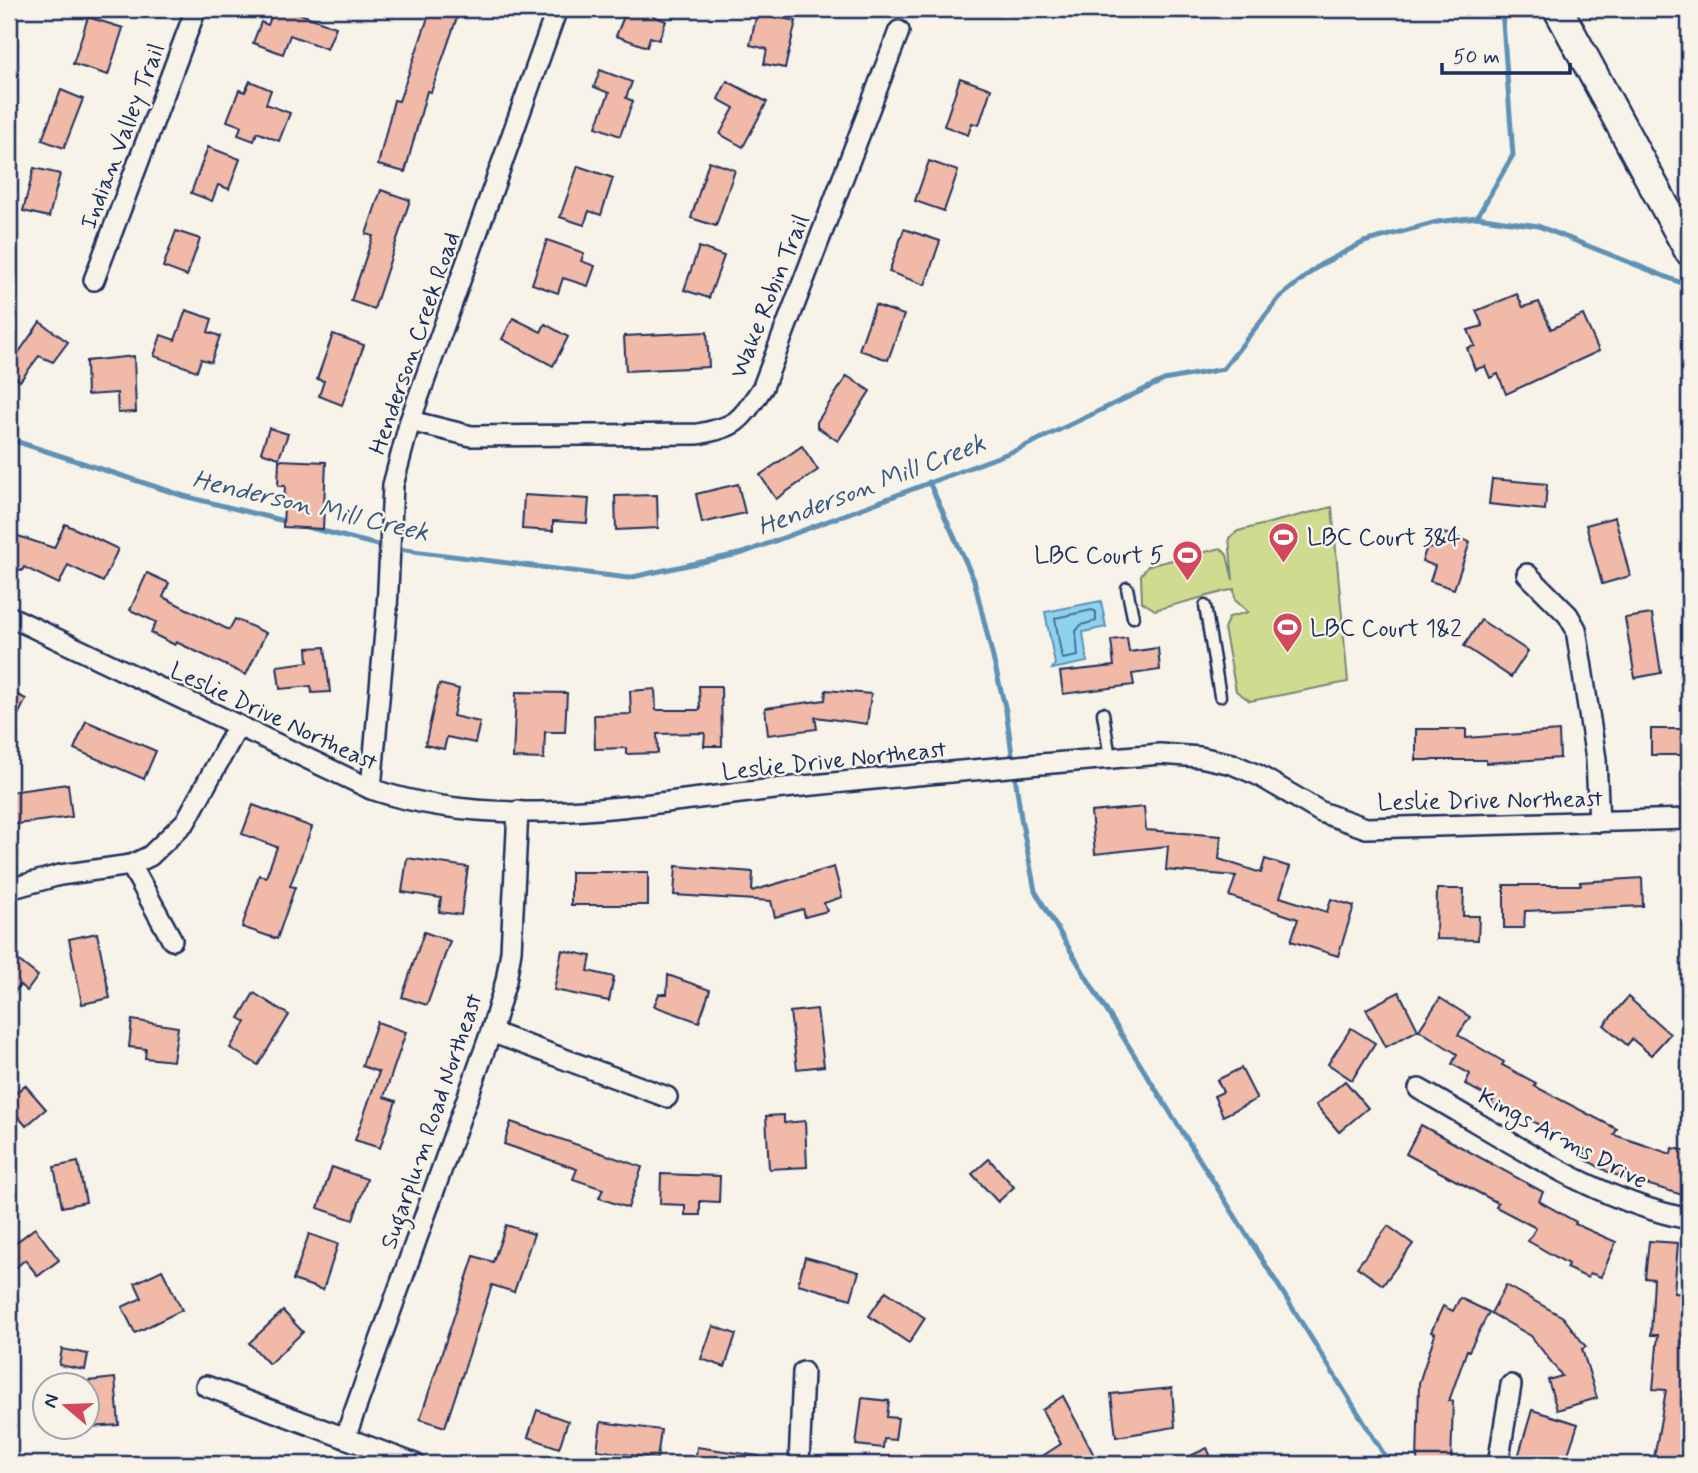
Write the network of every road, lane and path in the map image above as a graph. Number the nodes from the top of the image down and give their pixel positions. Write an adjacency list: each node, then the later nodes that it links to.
1 (196, 9): 6 (street, Indian Valley Trail)
2 (557, 9): 7 (street, Henderson Creek Road)
3 (1558, 9): 5 (street)
4 (898, 31): 7 (street, Wake Robin Trail)
5 (1689, 251)
6 (94, 280)
7 (410, 421): 17 (street, Henderson Creek Road)
8 (1527, 574): 20 (street)
9 (1127, 588): 12 (lane)
10 (1205, 606): 13 (lane)
11 (9, 616): 15 (street, Leslie Drive Northeast)
12 (1133, 617)
13 (1220, 696)
14 (1104, 713): 16 (lane)
15 (238, 726): 17 (street, Leslie Drive Northeast); 21 (street)
16 (1110, 758): 18 (street, Leslie Drive Northeast); 20 (street, Leslie Drive Northeast)
17 (372, 789): 18 (street, Leslie Drive Northeast)
18 (518, 811): 24 (street, Sugarplum Road Northeast)
19 (1689, 819): 20 (street, Leslie Drive Northeast)
20 (1599, 822)
21 (131, 865): 22 (street); 23 (street)
22 (9, 889)
23 (172, 940)
24 (491, 1032): 26 (street); 31 (street, Sugarplum Road Northeast)
25 (1419, 1088): 27 (street, Kings Arms Drive)
26 (667, 1097)
27 (1689, 1219)
28 (803, 1372): 33 (street)
29 (1511, 1385): 34 (street)
30 (206, 1386): 31 (street)
31 (345, 1438): 32 (street)
32 (415, 1464)
33 (799, 1464)
34 (1498, 1464)

